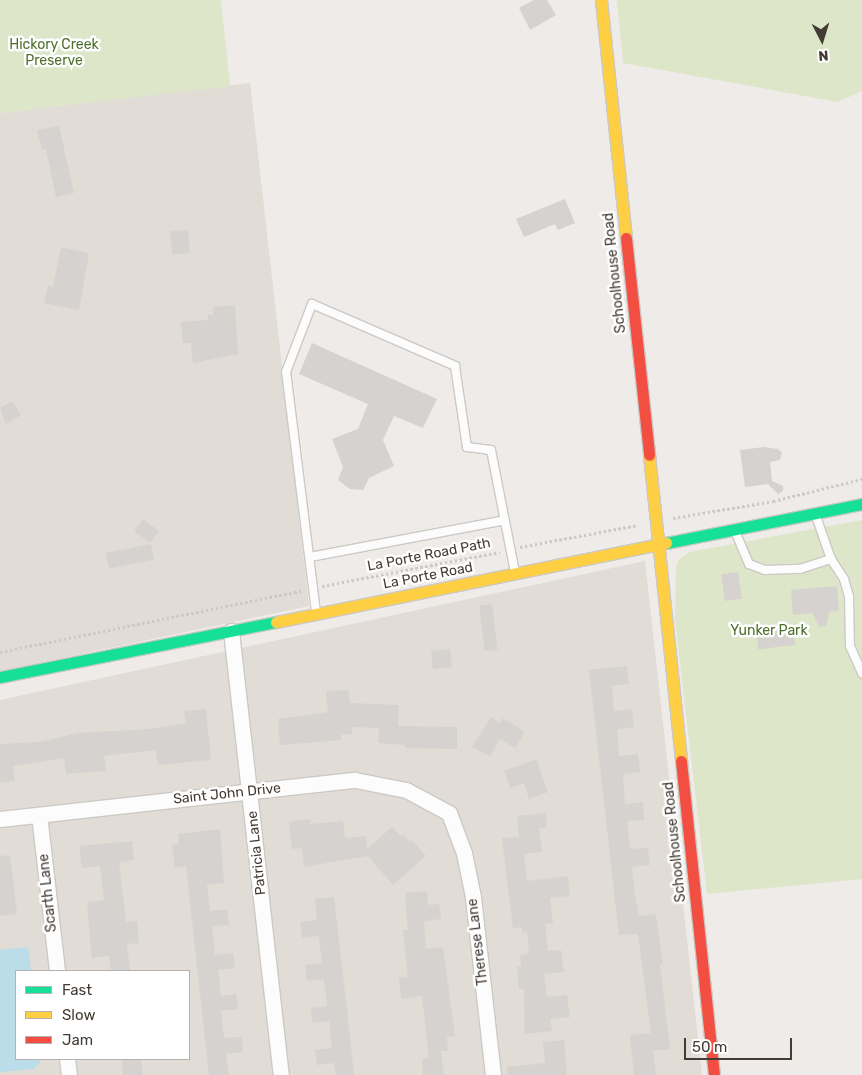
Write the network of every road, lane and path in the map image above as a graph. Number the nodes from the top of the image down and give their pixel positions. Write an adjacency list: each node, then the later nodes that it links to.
1 (601, 0): 6 (street, Schoolhouse Road)
2 (862, 479): 6 (path, La Porte Road Path)
3 (862, 504): 4 (street, La Porte Road)
4 (816, 514): 7 (street, La Porte Road); 11 (lane)
5 (505, 520): 9 (lane); 10 (lane); 10 (lane)
6 (658, 520): 8 (street, Schoolhouse Road); 9 (path, La Porte Road Path)
7 (734, 530): 8 (street, La Porte Road); 11 (lane)
8 (660, 544): 12 (street, La Porte Road); 28 (street, Schoolhouse Road)
9 (511, 550): 12 (lane); 13 (path, La Porte Road Path)
10 (310, 558): 13 (lane)
11 (830, 559): 17 (lane)
12 (516, 574): 14 (street, La Porte Road)
13 (313, 588): 14 (lane); 16 (path, La Porte Road Path)
14 (316, 614): 15 (street, La Porte Road)
15 (231, 631): 18 (street, La Porte Road); 19 (street, Patricia Lane)
16 (0, 652)
17 (862, 673)
18 (0, 678)
19 (250, 792): 20 (street, Saint John Drive); 21 (street, Saint John Drive); 26 (street, Patricia Lane)
20 (449, 812): 27 (street, Therese Lane)
21 (39, 815): 22 (street, Saint John Drive); 23 (street, Scarth Lane)
22 (0, 819)
23 (57, 970)
24 (67, 1060): 25 (street)
25 (68, 1075)
26 (281, 1075)
27 (493, 1075)
28 (714, 1075)

